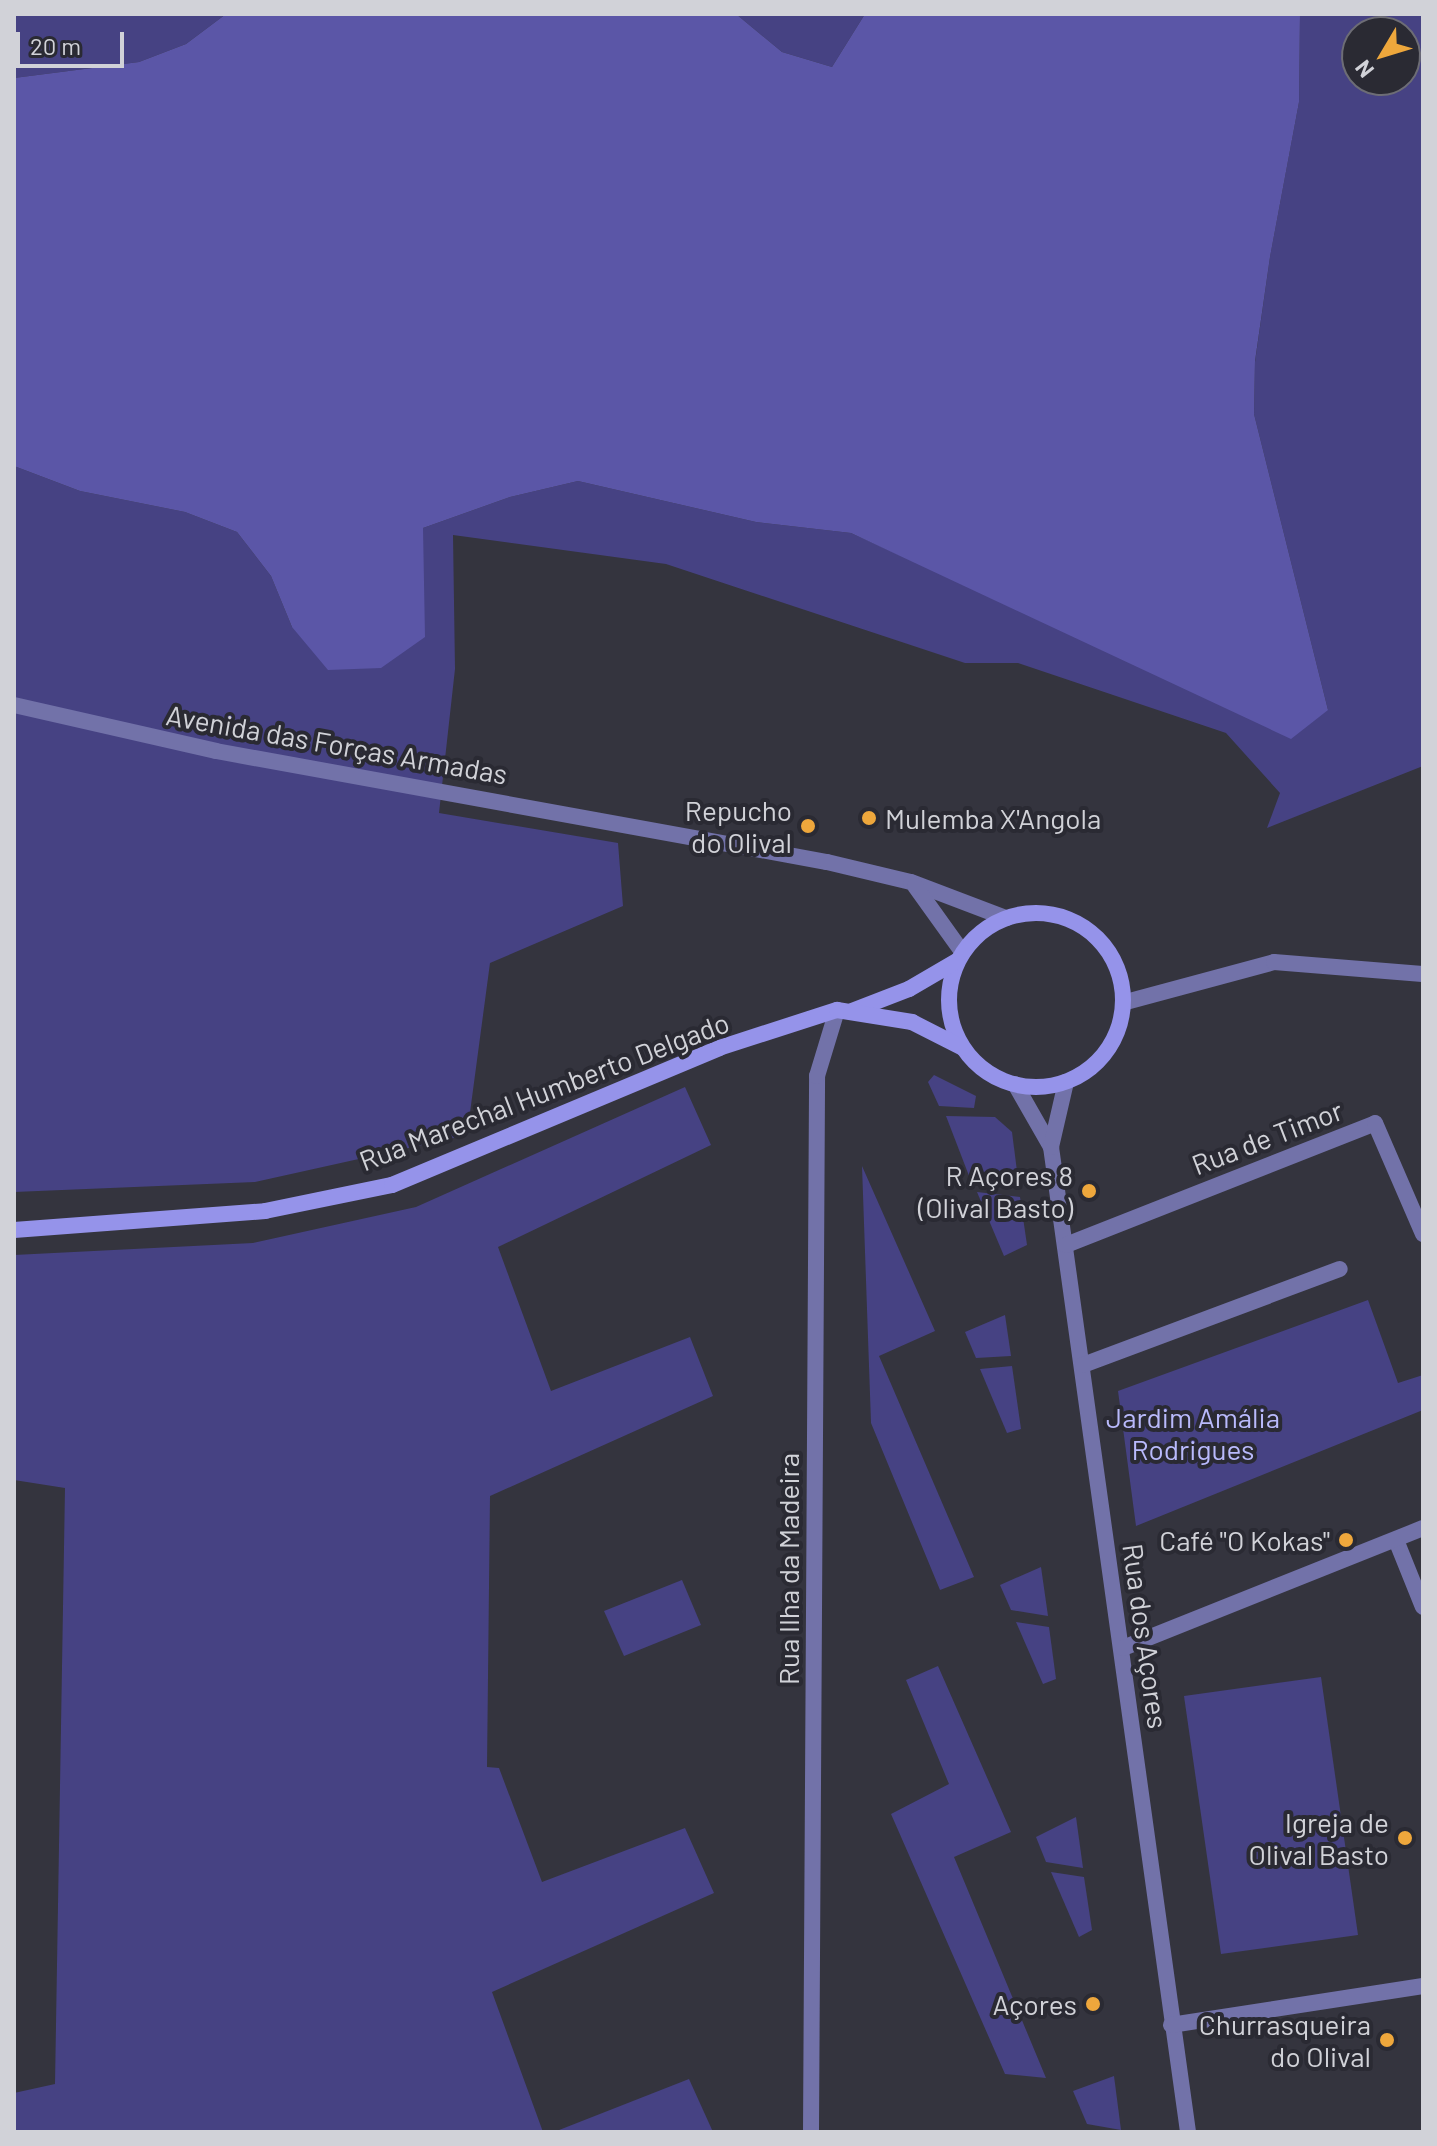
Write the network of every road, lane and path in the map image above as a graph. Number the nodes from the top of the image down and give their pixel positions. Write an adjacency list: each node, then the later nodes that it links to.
1 (14, 705): 2 (street, Avenida das Forças Armadas)
2 (911, 882): 3 (street, Avenida das Forças Armadas); 4 (street)
3 (1006, 918): 4 (street); 6 (street)
4 (960, 957): 7 (street, Rua Marechal Humberto Delgado); 8 (street)
5 (1423, 974): 6 (street)
6 (1126, 1002): 9 (street)
7 (844, 1011): 8 (street, Rua Marechal Humberto Delgado); 12 (street, Rua Marechal Humberto Delgado); 23 (street, Rua Ilha da Madeira)
8 (963, 1048): 10 (street)
9 (1066, 1082): 10 (street); 11 (street, Rua dos Açores)
10 (1015, 1084): 11 (street, Rua dos Açores)
11 (1051, 1147): 14 (street, Rua dos Açores)
12 (14, 1230)
13 (1423, 1234): 14 (street, Rua de Timor)
14 (1066, 1245): 16 (street, Rua dos Açores)
15 (1340, 1269): 16 (street)
16 (1083, 1365): 20 (street, Rua dos Açores)
17 (1423, 1528): 18 (street)
18 (1396, 1540): 19 (street); 20 (street)
19 (1423, 1607)
20 (1123, 1648): 22 (street, Rua dos Açores)
21 (1423, 1986): 22 (street)
22 (1171, 2025): 24 (street, Rua dos Açores)
23 (811, 2132)
24 (1188, 2132)

